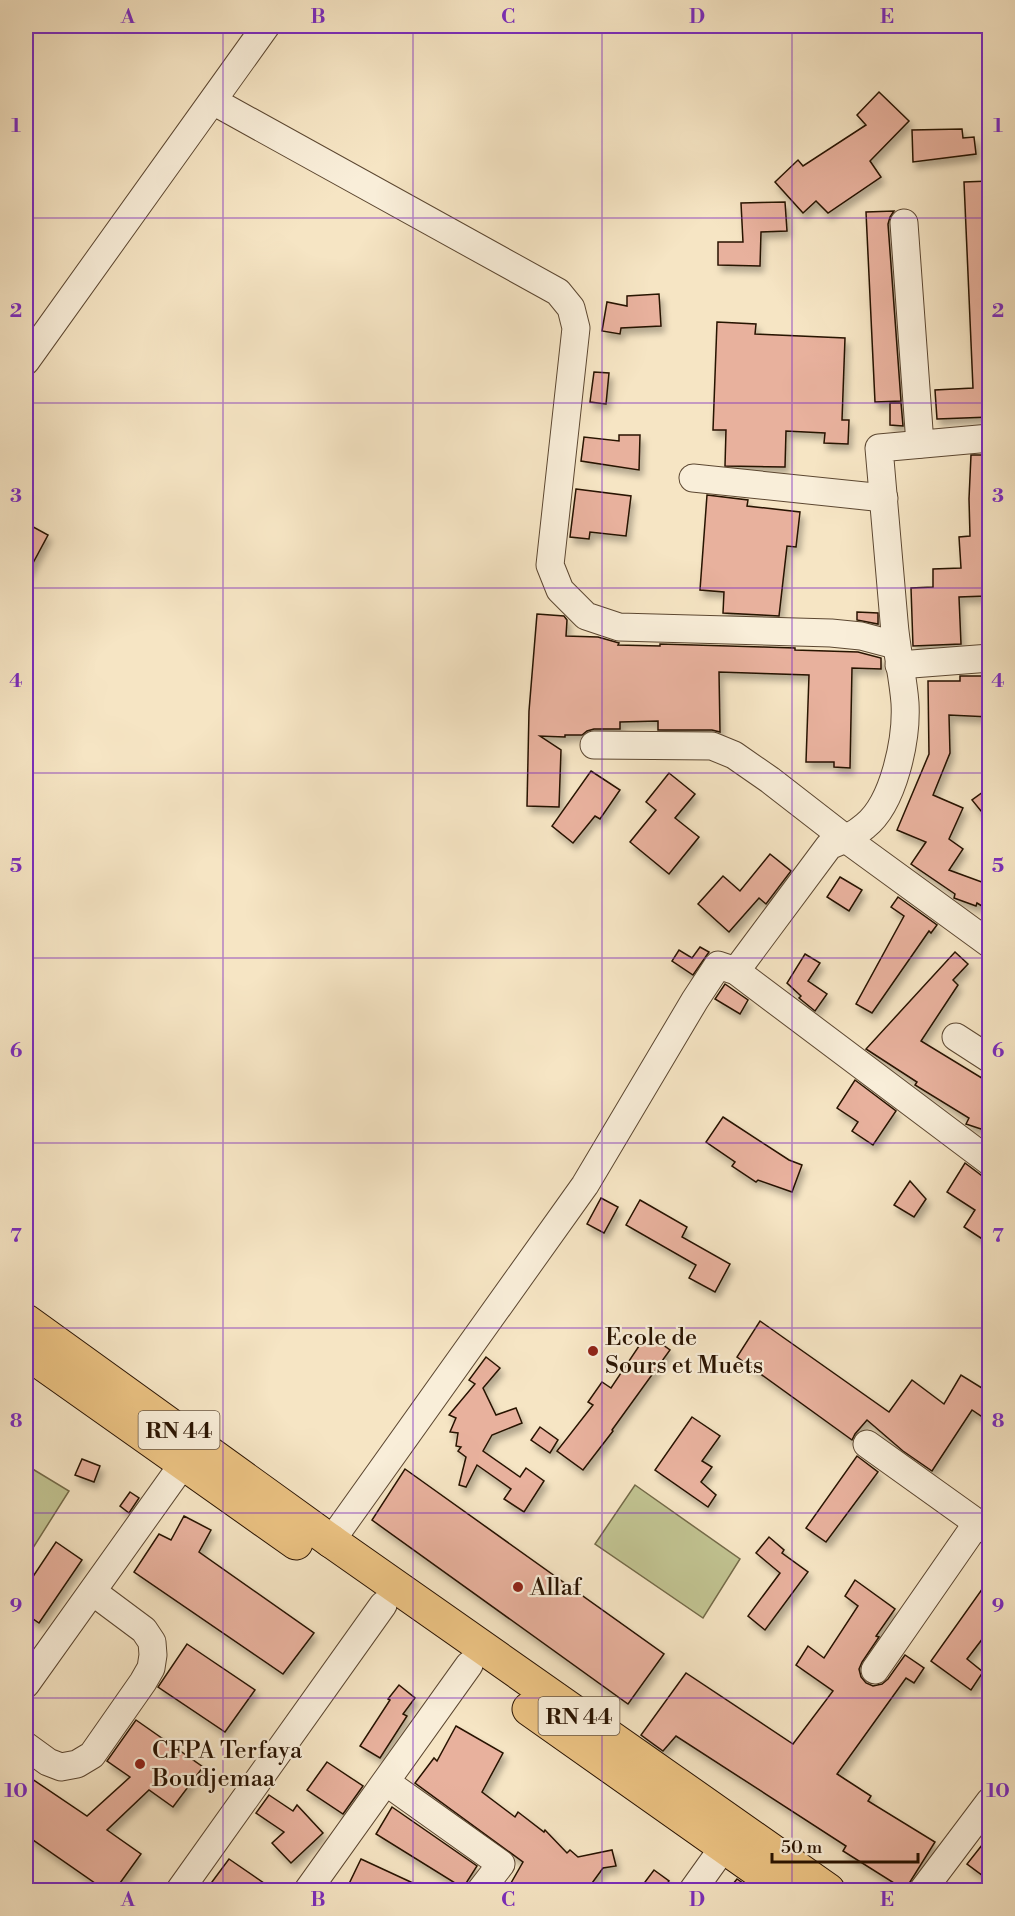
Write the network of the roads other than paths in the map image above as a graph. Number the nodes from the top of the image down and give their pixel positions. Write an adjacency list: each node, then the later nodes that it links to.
1 (266, 26): 2 (street)
2 (213, 101): 4 (street); 9 (street)
3 (904, 223): 6 (street)
4 (26, 362)
5 (990, 438): 6 (street)
6 (920, 444): 8 (street)
7 (693, 478): 8 (street)
8 (884, 498): 9 (street)
9 (897, 655): 10 (street); 12 (street)
10 (990, 658)
11 (594, 745): 12 (street)
12 (846, 839): 13 (street); 14 (street)
13 (990, 944)
14 (736, 971): 17 (street); 23 (street)
15 (956, 1037): 16 (street)
16 (990, 1059)
17 (990, 1162)
18 (26, 1321): 23 (main road, RN 44)
19 (26, 1352): 21 (main road, RN 44)
20 (867, 1444): 22 (street)
21 (183, 1464): 23 (main road, RN 44); 24 (street)
22 (983, 1527): 27 (street)
23 (323, 1549): 25 (main road, RN 44); 38 (main road, RN 44)
24 (93, 1592): 28 (street); 29 (street)
25 (383, 1605): 26 (main road, RN 44); 33 (street)
26 (469, 1665): 30 (street); 32 (main road, RN 44)
27 (875, 1670)
28 (26, 1684)
29 (26, 1746)
30 (386, 1782): 34 (street); 35 (street)
31 (990, 1801): 39 (street)
32 (723, 1848): 36 (street); 37 (main road, RN 44)
33 (180, 1890)
34 (308, 1890)
35 (482, 1890)
36 (693, 1890)
37 (785, 1890)
38 (828, 1890)
39 (923, 1890)

